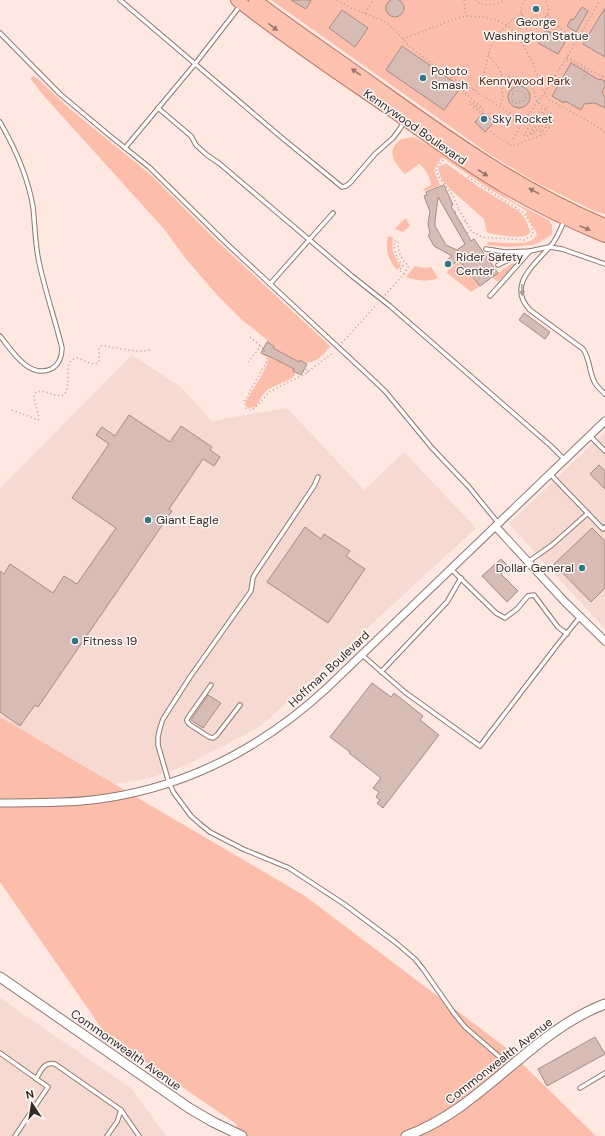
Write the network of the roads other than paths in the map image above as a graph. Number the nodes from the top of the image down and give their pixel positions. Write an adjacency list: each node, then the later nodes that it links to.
1 (120, 0): 5 (lane)
2 (255, 0): 7 (main road, Kennywood Boulevard, one-way to 2)
3 (241, 1): 5 (lane); 7 (main road, Kennywood Boulevard, one-way to 7)
4 (0, 34): 9 (lane)
5 (195, 64): 6 (lane); 7 (lane)
6 (158, 108): 9 (lane); 14 (lane)
7 (408, 116): 11 (main road, Kennywood Boulevard)
8 (0, 122): 22 (lane)
9 (125, 148): 20 (lane)
10 (333, 213): 14 (lane)
11 (567, 214): 12 (main road, Kennywood Boulevard); 13 (main road, Kennywood Boulevard, one-way to 13); 15 (lane)
12 (605, 225)
13 (605, 236)
14 (310, 240): 20 (lane); 27 (lane)
15 (549, 246): 17 (lane); 18 (lane); 23 (lane, one-way to 23)
16 (486, 249): 17 (lane)
17 (530, 251): 19 (lane); 21 (lane)
18 (605, 264)
19 (498, 265)
20 (270, 284): 31 (lane)
21 (490, 296)
22 (0, 336)
23 (605, 394)
24 (605, 421): 25 (street, Hoffman Boulevard)
25 (590, 436): 26 (lane); 27 (street, Hoffman Boulevard)
26 (605, 451)
27 (565, 460): 28 (street, Hoffman Boulevard)
28 (550, 474): 30 (lane); 31 (street, Hoffman Boulevard)
29 (318, 477): 43 (lane)
30 (588, 514): 32 (lane); 33 (lane)
31 (497, 525): 33 (street); 34 (street, Hoffman Boulevard)
32 (605, 527)
33 (528, 562): 36 (street)
34 (451, 569): 35 (lane); 39 (street, Hoffman Boulevard)
35 (461, 578): 37 (lane); 40 (lane)
36 (580, 617): 37 (lane); 38 (street)
37 (567, 634): 40 (lane)
38 (605, 641)
39 (362, 655): 40 (lane); 43 (street, Hoffman Boulevard)
40 (381, 672)
41 (211, 685): 42 (lane)
42 (240, 705)
43 (169, 783): 44 (street, Hoffman Boulevard); 48 (lane)
44 (0, 803)
45 (0, 977): 56 (street, Commonwealth Avenue)
46 (604, 1006): 57 (street, Commonwealth Avenue)
47 (0, 1053): 50 (lane)
48 (502, 1059)
49 (605, 1073): 51 (lane)
50 (36, 1079): 52 (lane); 53 (lane)
51 (580, 1088)
52 (121, 1110): 54 (lane); 55 (lane)
53 (15, 1136)
54 (107, 1136)
55 (139, 1136)
56 (242, 1136)
57 (406, 1136)

